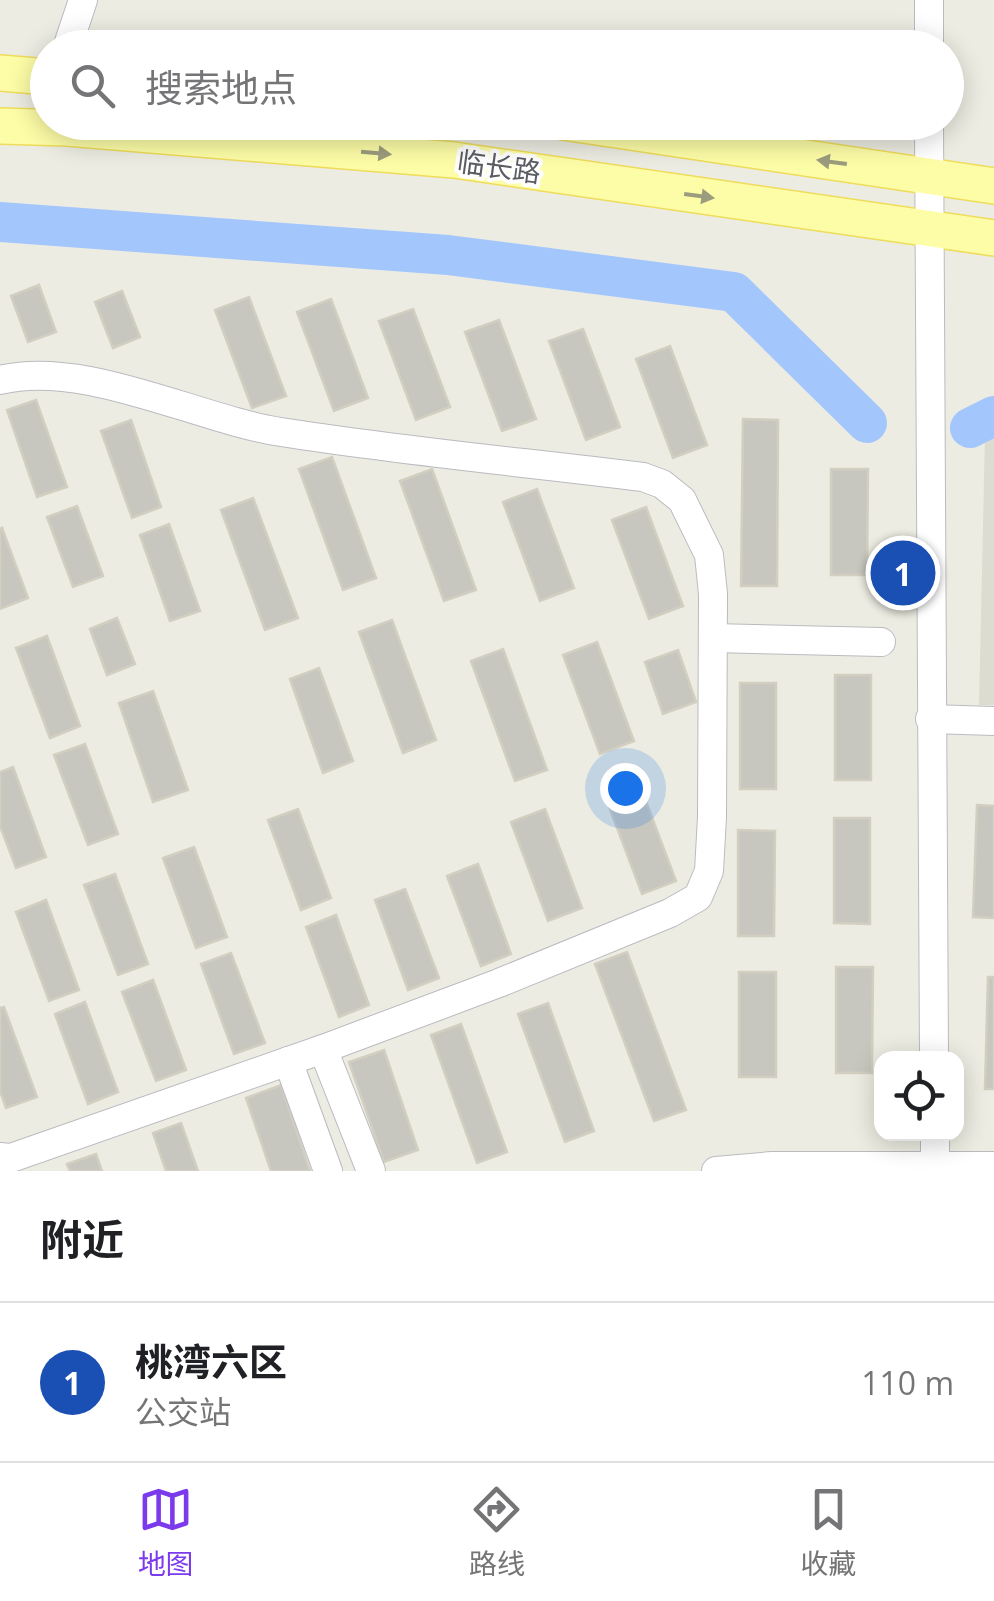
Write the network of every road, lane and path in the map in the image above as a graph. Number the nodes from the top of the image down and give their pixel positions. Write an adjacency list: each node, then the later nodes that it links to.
1 (83, 0): 3 (street)
2 (929, 0): 4 (street)
3 (74, 30)
4 (929, 30)
5 (0, 73): 6 (main road)
6 (30, 75)
7 (0, 126): 8 (main road, 临长路, one-way to 8)
8 (30, 127)
9 (212, 140): 14 (main road, 临长路, one-way to 14)
10 (685, 140): 12 (main road, 临长路, one-way to 10)
11 (928, 140): 12 (street)
12 (928, 176): 13 (main road, 临长路); 14 (street)
13 (994, 186)
14 (930, 230): 15 (main road, 临长路); 19 (street)
15 (994, 238)
16 (0, 380): 17 (street)
17 (713, 638): 18 (street); 21 (street)
18 (882, 642)
19 (930, 720): 20 (street); 22 (street)
20 (994, 721)
21 (323, 1050): 23 (street); 29 (street)
22 (934, 1051)
23 (288, 1061): 25 (street); 28 (street)
24 (934, 1141): 26 (street)
25 (0, 1157)
26 (935, 1166): 27 (street); 30 (street)
27 (994, 1166)
28 (328, 1171)
29 (371, 1171)
30 (716, 1171)

